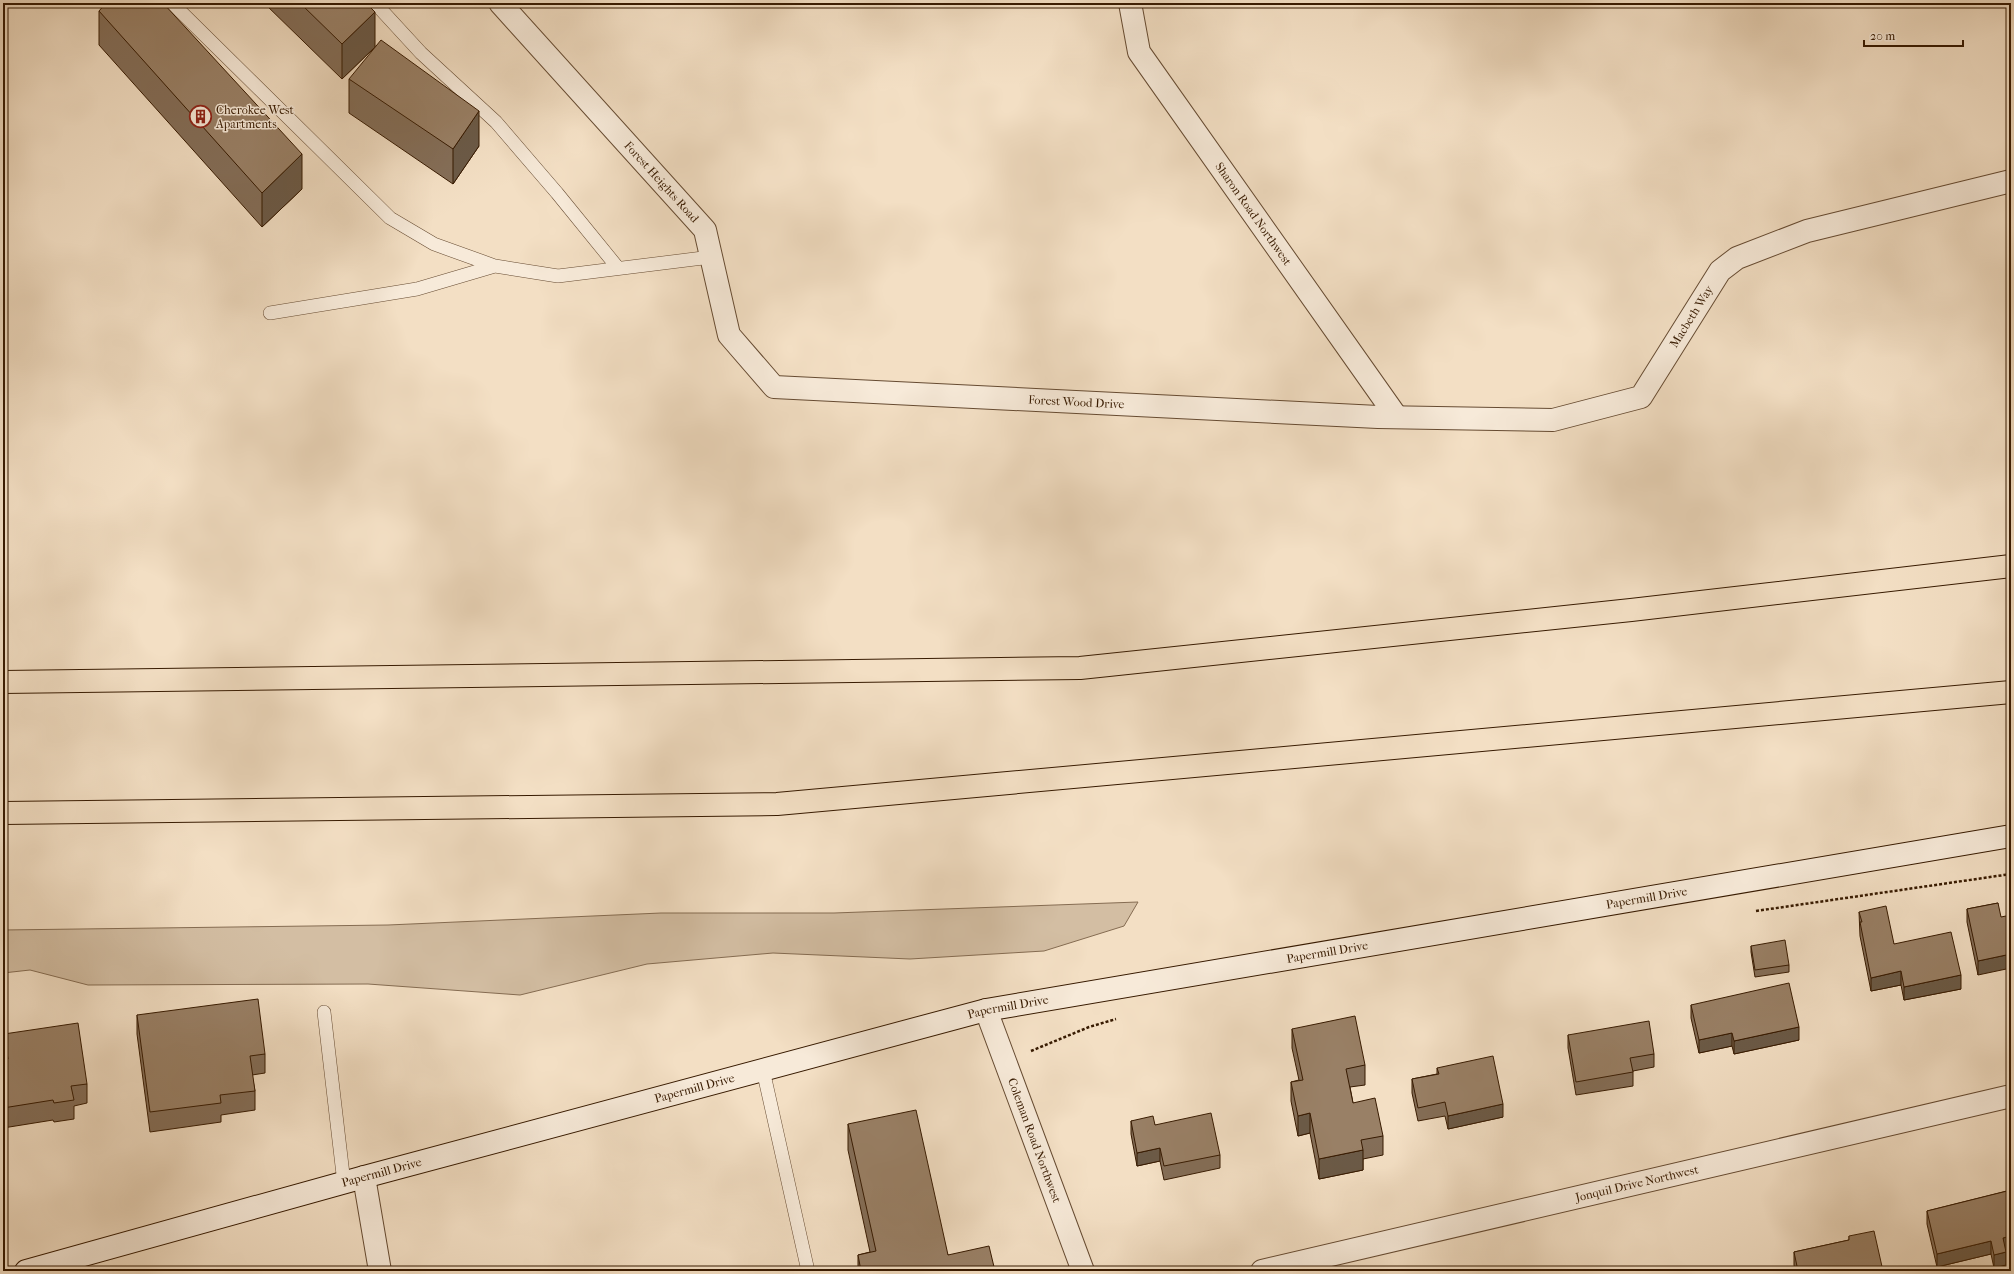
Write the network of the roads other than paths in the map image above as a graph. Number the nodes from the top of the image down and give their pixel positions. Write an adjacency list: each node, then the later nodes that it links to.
1 (172, 3): 7 (lane)
2 (375, 3): 8 (lane)
3 (500, 3): 6 (street, Forest Heights Road)
4 (1130, 3): 11 (street, Sharon Road Northwest)
5 (2011, 181): 11 (street, Macbeth Way)
6 (711, 256): 8 (lane); 10 (street, Forest Heights Road)
7 (495, 266): 8 (lane); 9 (lane)
8 (618, 268)
9 (270, 313)
10 (774, 387): 11 (street, Forest Wood Drive)
11 (1387, 417)
12 (2011, 566): 13 (highway)
13 (3, 682)
14 (2011, 692): 15 (highway)
15 (3, 813)
16 (2011, 836): 17 (street, Papermill Drive)
17 (986, 1010): 19 (street, Papermill Drive); 25 (street, Coleman Road Northwest)
18 (324, 1012): 21 (lane)
19 (763, 1070): 21 (street, Papermill Drive); 24 (lane)
20 (2011, 1096): 26 (street, Jonquil Drive Northwest)
21 (354, 1180): 22 (street, Papermill Drive); 23 (street)
22 (26, 1271)
23 (380, 1271)
24 (808, 1271)
25 (1083, 1271)
26 (1262, 1271)

